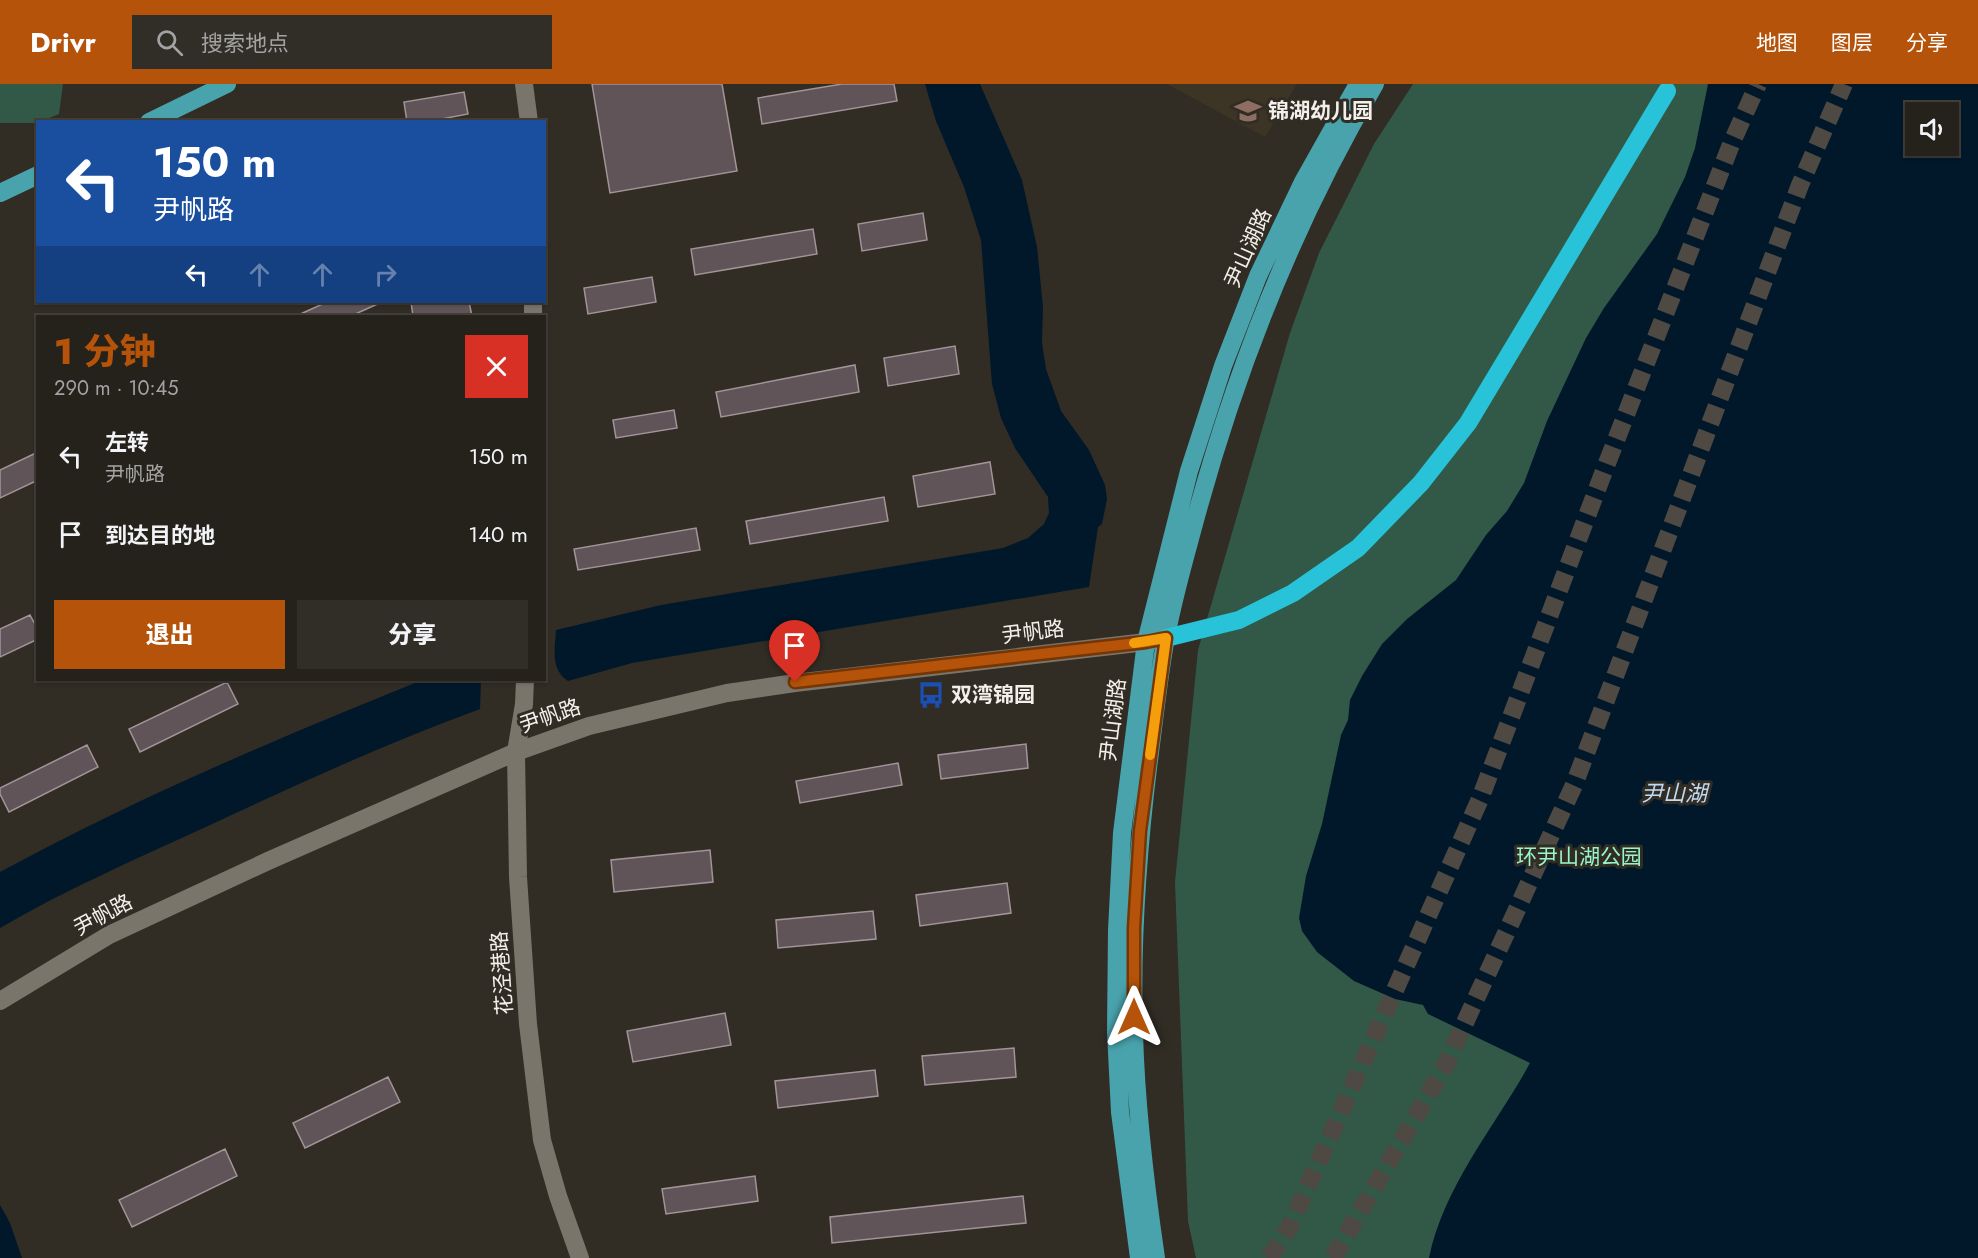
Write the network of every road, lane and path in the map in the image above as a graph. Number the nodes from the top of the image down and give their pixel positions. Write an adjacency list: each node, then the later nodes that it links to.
1 (227, 84): 6 (main road)
2 (524, 84): 7 (street)
3 (1358, 84): 11 (main road, 尹山湖路)
4 (1376, 84): 10 (main road, 尹山湖路)
5 (1667, 91): 10 (highway)
6 (153, 120)
7 (528, 120)
8 (36, 176): 9 (main road)
9 (0, 193)
10 (1166, 638): 11 (street, 尹帆路); 17 (main road, 尹山湖路)
11 (1146, 642): 13 (street, 尹帆路); 16 (main road, 尹山湖路)
12 (525, 681): 13 (street, 花泾港路)
13 (516, 752): 14 (street, 尹帆路); 15 (street, 花泾港路)
14 (0, 1002)
15 (580, 1258)
16 (1139, 1258)
17 (1156, 1258)

